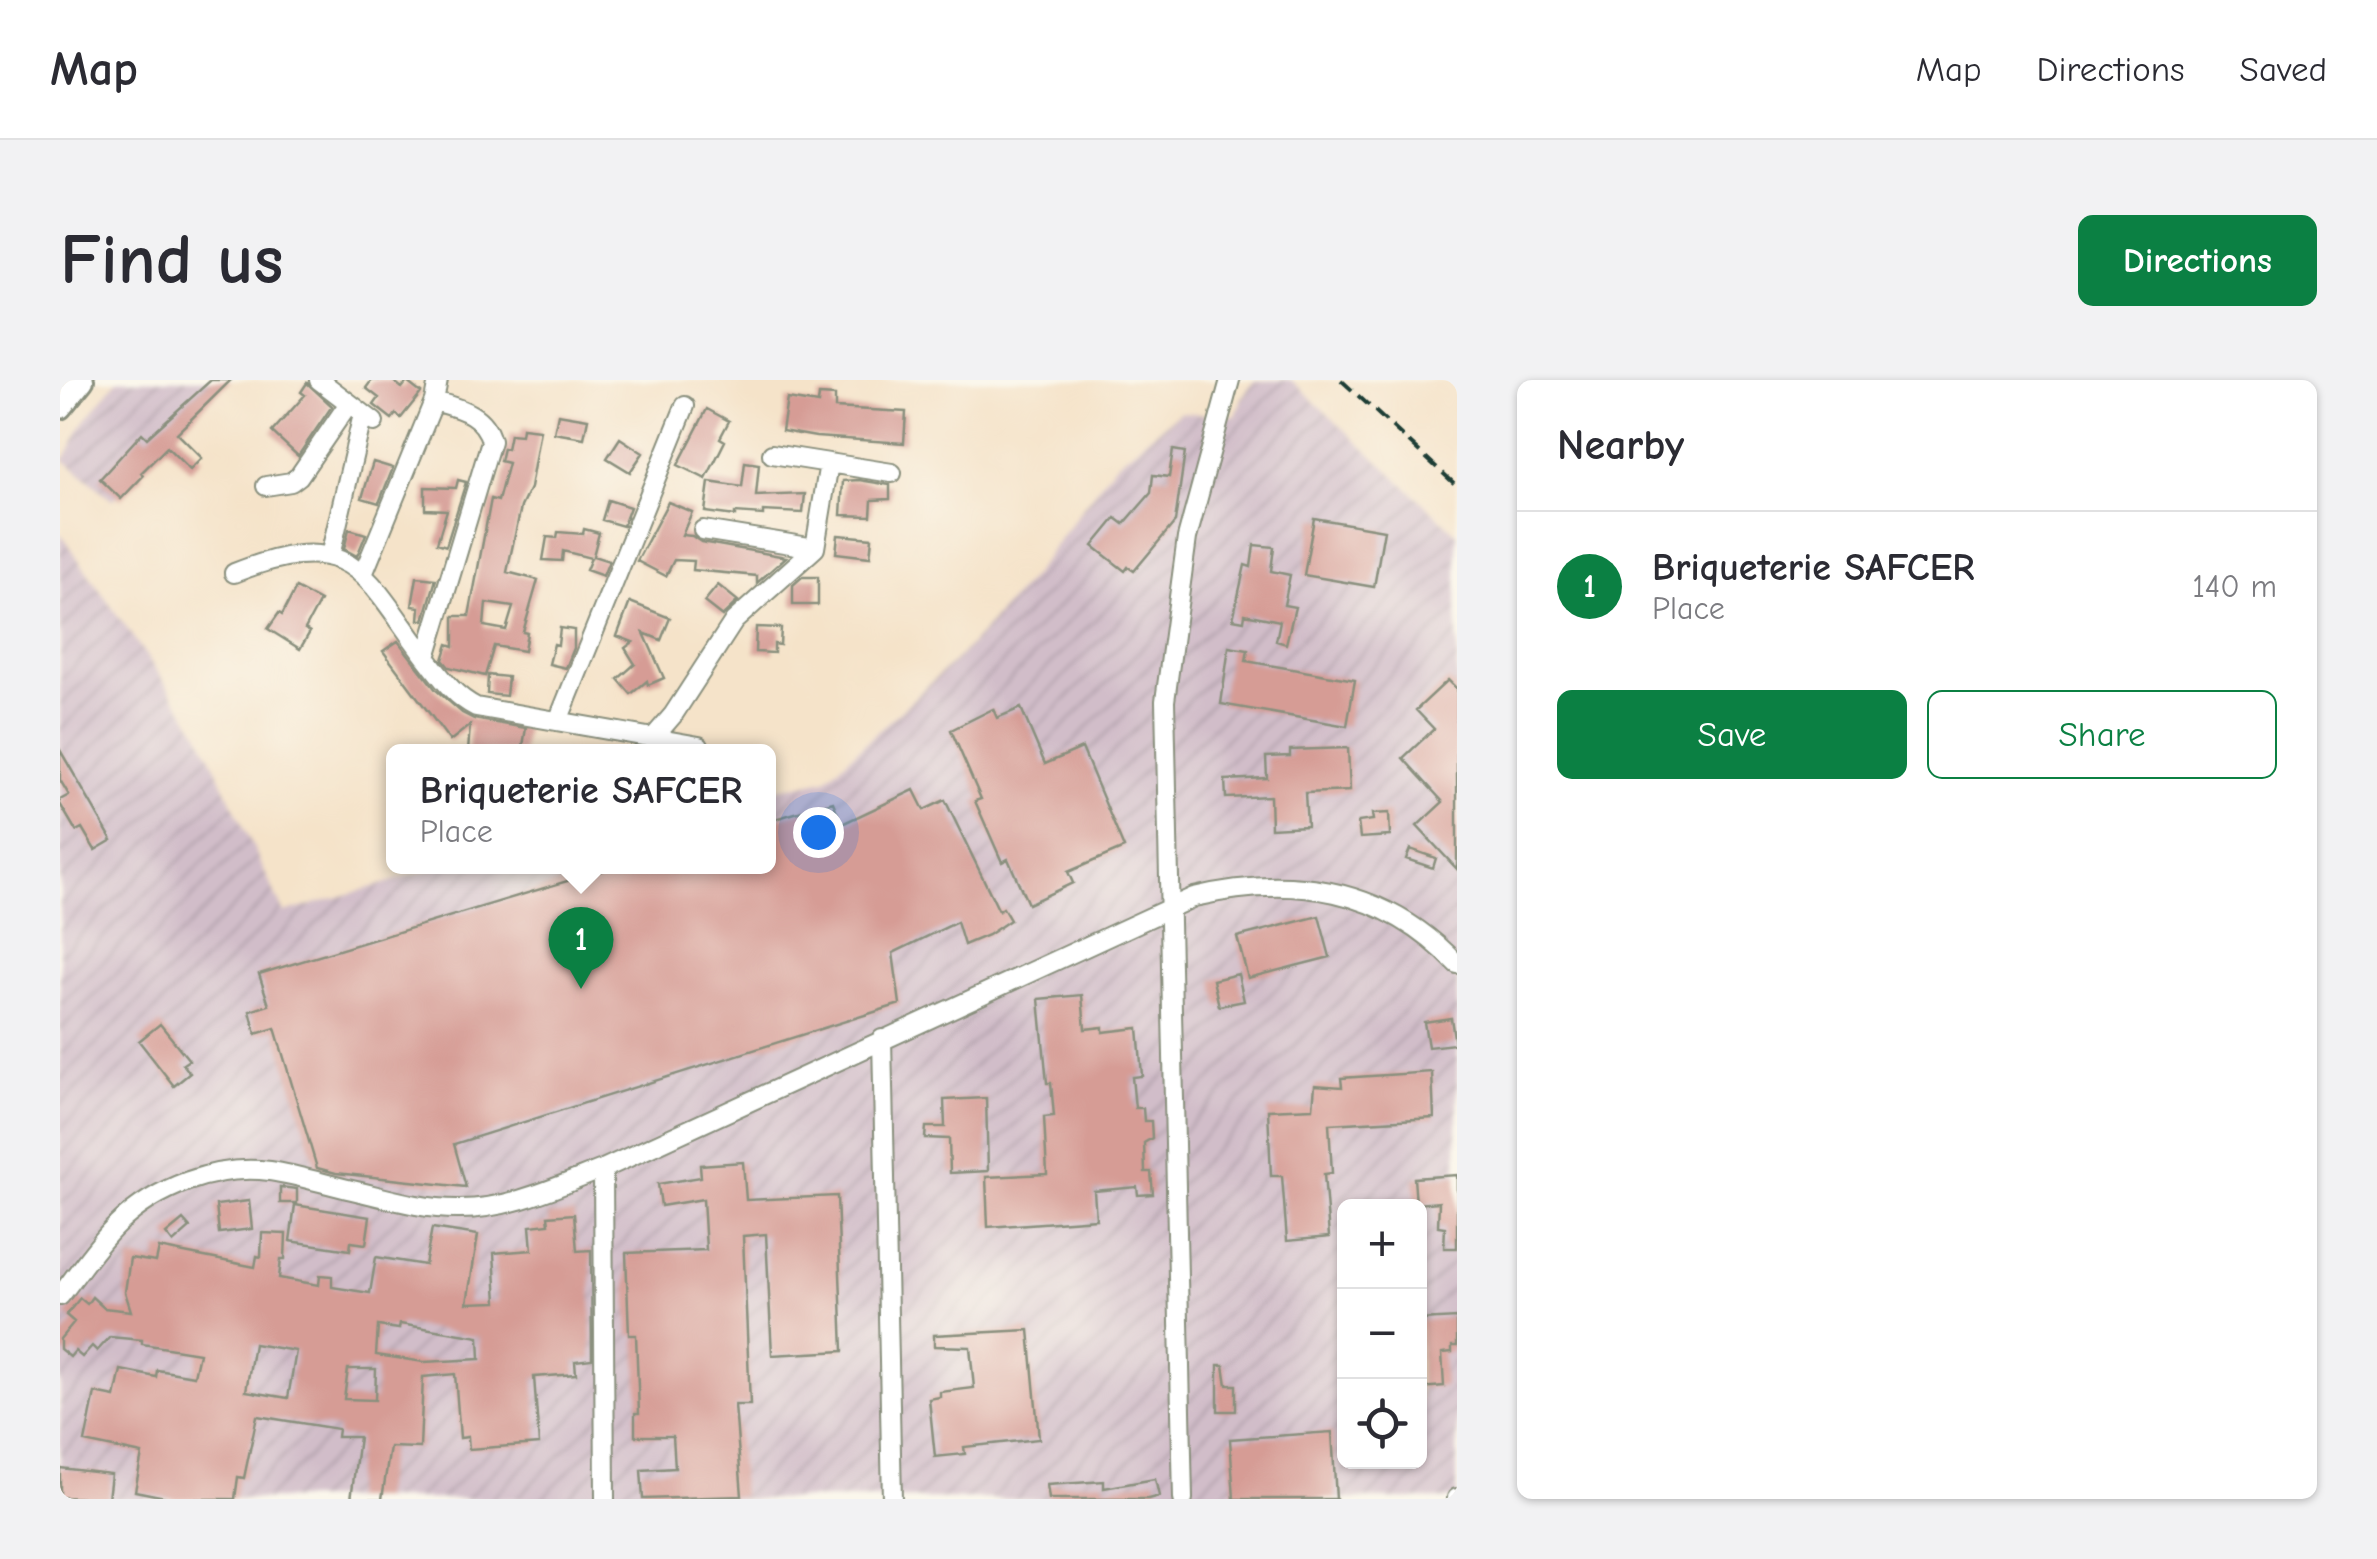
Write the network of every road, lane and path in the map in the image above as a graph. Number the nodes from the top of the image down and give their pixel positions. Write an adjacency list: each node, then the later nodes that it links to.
1 (82, 380): 7 (main road)
2 (319, 380): 8 (street)
3 (438, 380): 5 (street)
4 (1230, 380): 22 (street)
5 (434, 401): 16 (street); 18 (street)
6 (684, 406): 19 (street)
7 (60, 407)
8 (362, 413): 12 (street); 15 (street)
9 (772, 454): 10 (street)
10 (829, 463): 11 (street); 14 (street)
11 (892, 473)
12 (266, 486)
13 (703, 530): 14 (street)
14 (815, 548): 20 (street)
15 (330, 556): 16 (street); 17 (street)
16 (364, 572): 18 (street)
17 (234, 573)
18 (426, 658): 19 (street)
19 (558, 720): 20 (street)
20 (654, 737): 21 (street)
21 (690, 744)
22 (1170, 908): 23 (street); 24 (street); 29 (street)
23 (1457, 964)
24 (882, 1039): 25 (street); 28 (street)
25 (603, 1169): 26 (street); 27 (street)
26 (60, 1296)
27 (606, 1499)
28 (892, 1499)
29 (1183, 1499)

